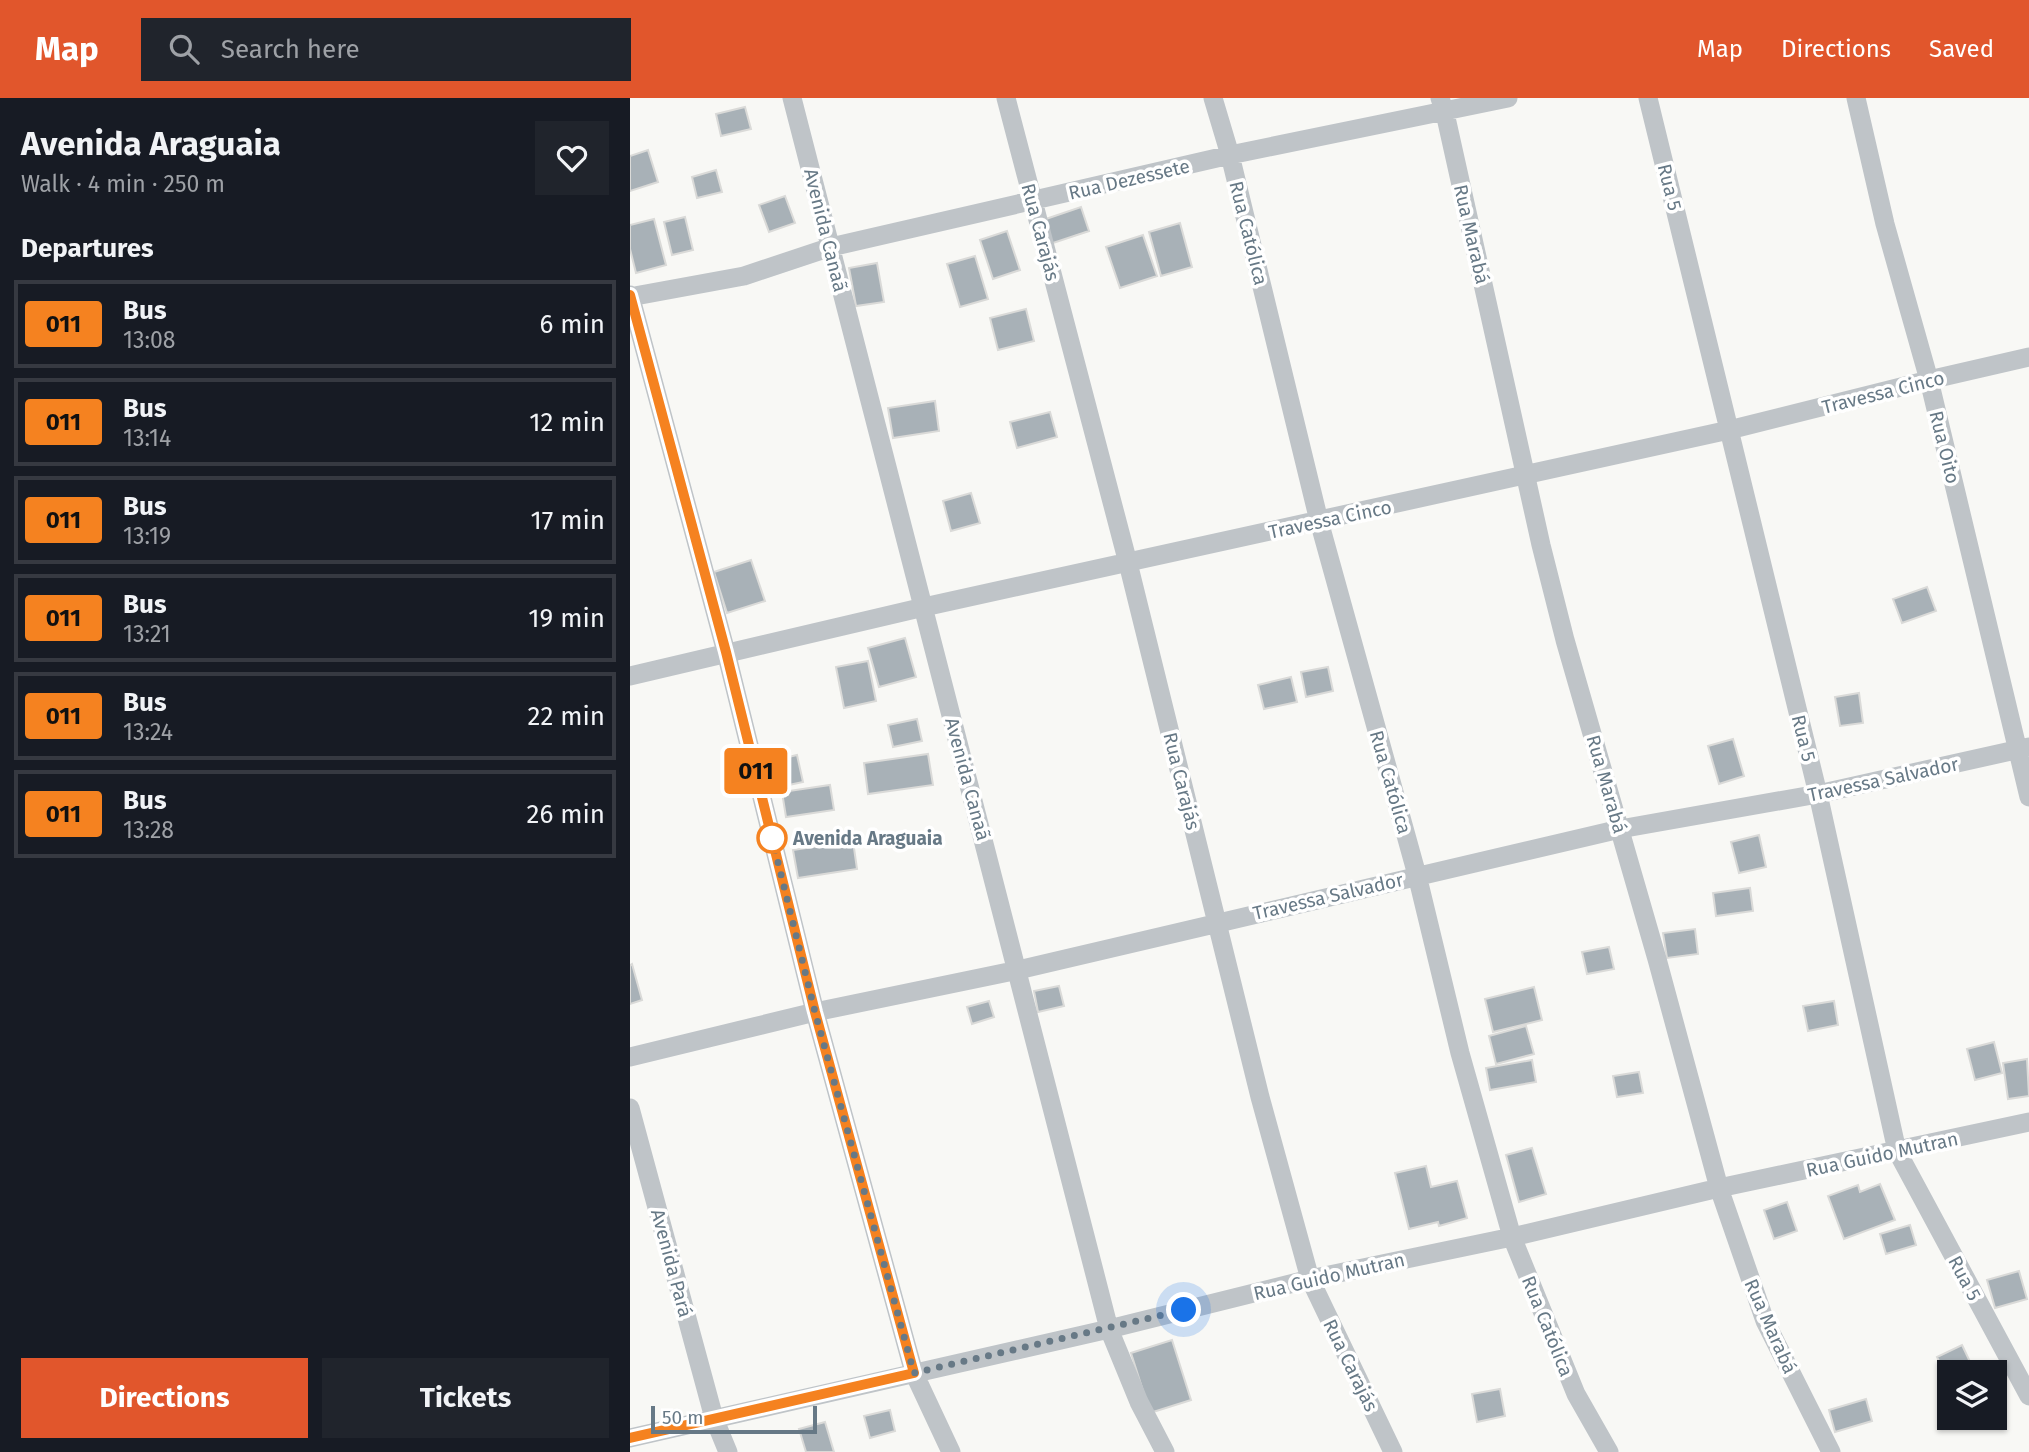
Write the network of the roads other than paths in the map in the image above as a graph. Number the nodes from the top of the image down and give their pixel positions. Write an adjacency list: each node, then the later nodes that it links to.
1 (792, 98): 10 (street, Avenida Canaã)
2 (1006, 98): 9 (street, Rua Carajás)
3 (1213, 98): 8 (street, Rua Católica)
4 (1508, 98): 7 (street, Rua Dezessete)
5 (1648, 98): 14 (street, Rua 5)
6 (1856, 98): 13 (street, Rua Oito)
7 (1443, 105): 8 (street, Rua Dezessete); 15 (street, Rua Marabá)
8 (1230, 155): 9 (street, Rua Dezessete); 16 (street, Rua Católica)
9 (1032, 201): 10 (street, Rua Dezessete); 17 (street, Rua Carajás)
10 (831, 247): 11 (street, Rua Dezessete); 18 (street, Avenida Canaã)
11 (630, 296): 19 (street)
12 (2029, 357): 13 (street, Travessa Cinco)
13 (1929, 380): 14 (street, Travessa Cinco); 21 (street, Rua Oito)
14 (1729, 430): 15 (street, Travessa Cinco); 22 (street, Rua 5)
15 (1526, 476): 16 (street, Travessa Cinco); 24 (street, Rua Marabá)
16 (1319, 521): 17 (street, Travessa Cinco); 25 (street, Rua Católica)
17 (1128, 563): 18 (street, Travessa Cinco); 26 (street, Rua Carajás)
18 (924, 607): 19 (street, Travessa Cinco); 27 (street, Avenida Canaã)
19 (726, 652): 20 (street, Travessa Cinco); 28 (street)
20 (630, 676)
21 (2024, 748): 22 (street, Travessa Salvador); 23 (street, Rua Oito)
22 (1818, 794): 24 (street, Travessa Salvador); 32 (street, Rua 5)
23 (2029, 797)
24 (1620, 829): 25 (street, Travessa Salvador); 33 (street, Rua Marabá)
25 (1418, 875): 26 (street, Travessa Salvador); 34 (street, Rua Católica)
26 (1217, 923): 27 (street, Travessa Salvador); 35 (street, Rua Carajás)
27 (1018, 970): 28 (street, Travessa Salvador); 36 (street, Avenida Canaã)
28 (815, 1012): 29 (street, Travessa Salvador); 37 (street)
29 (630, 1057)
30 (630, 1108): 39 (street, Avenida Pará)
31 (2029, 1122): 32 (street, Rua Guido Mutran)
32 (1898, 1151): 33 (street, Rua Guido Mutran); 38 (street, Rua 5)
33 (1719, 1188): 34 (street, Rua Guido Mutran); 46 (street, Rua Marabá)
34 (1512, 1237): 35 (street, Rua Guido Mutran); 45 (street, Rua Católica)
35 (1310, 1279): 36 (street, Rua Guido Mutran); 44 (street, Rua Carajás)
36 (1109, 1329): 37 (street, Rua Guido Mutran); 43 (street, Avenida Canaã)
37 (914, 1373): 39 (street, Rua Guido Mutran); 42 (street)
38 (2029, 1396)
39 (713, 1418): 40 (street, Rua Guido Mutran); 41 (street, Avenida Pará)
40 (630, 1438)
41 (729, 1452)
42 (951, 1452)
43 (1165, 1452)
44 (1393, 1452)
45 (1609, 1452)
46 (1831, 1452)

